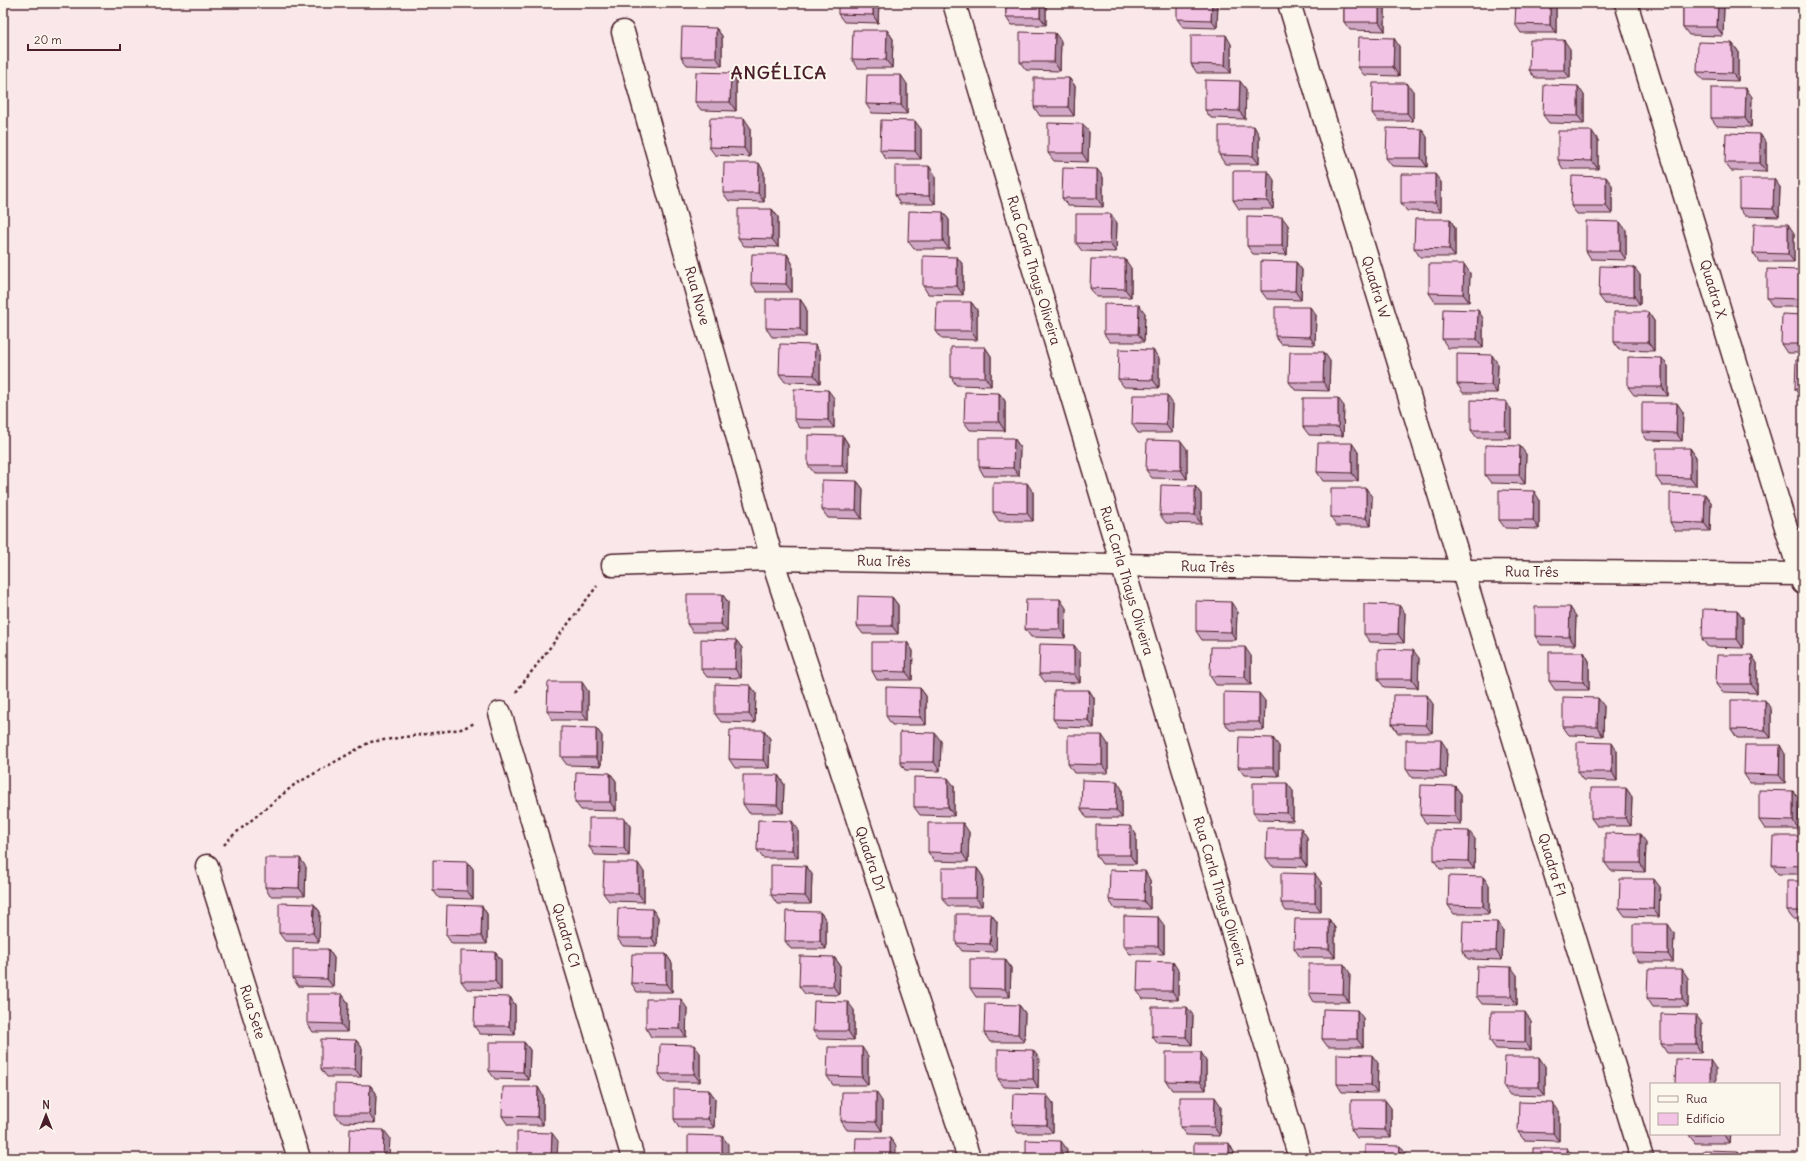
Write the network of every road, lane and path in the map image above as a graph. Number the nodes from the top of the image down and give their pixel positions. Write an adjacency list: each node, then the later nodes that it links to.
1 (954, 3): 7 (street, Rua Carla Thays Oliveira)
2 (1289, 3): 8 (street, Quadra W)
3 (1626, 3): 9 (street, Quadra X)
4 (623, 32): 5 (street, Rua Nove)
5 (772, 559): 6 (street, Rua Três); 7 (street, Rua Três); 14 (street, Quadra D1)
6 (613, 565): 10 (path)
7 (1122, 566): 8 (street, Rua Três); 15 (street, Rua Carla Thays Oliveira)
8 (1464, 571): 9 (street, Rua Três); 16 (street, Quadra F1)
9 (1802, 577)
10 (500, 713): 11 (path); 13 (street, Quadra C1)
11 (207, 866): 12 (street, Rua Sete)
12 (298, 1158)
13 (633, 1158)
14 (968, 1158)
15 (1300, 1158)
16 (1642, 1158)

